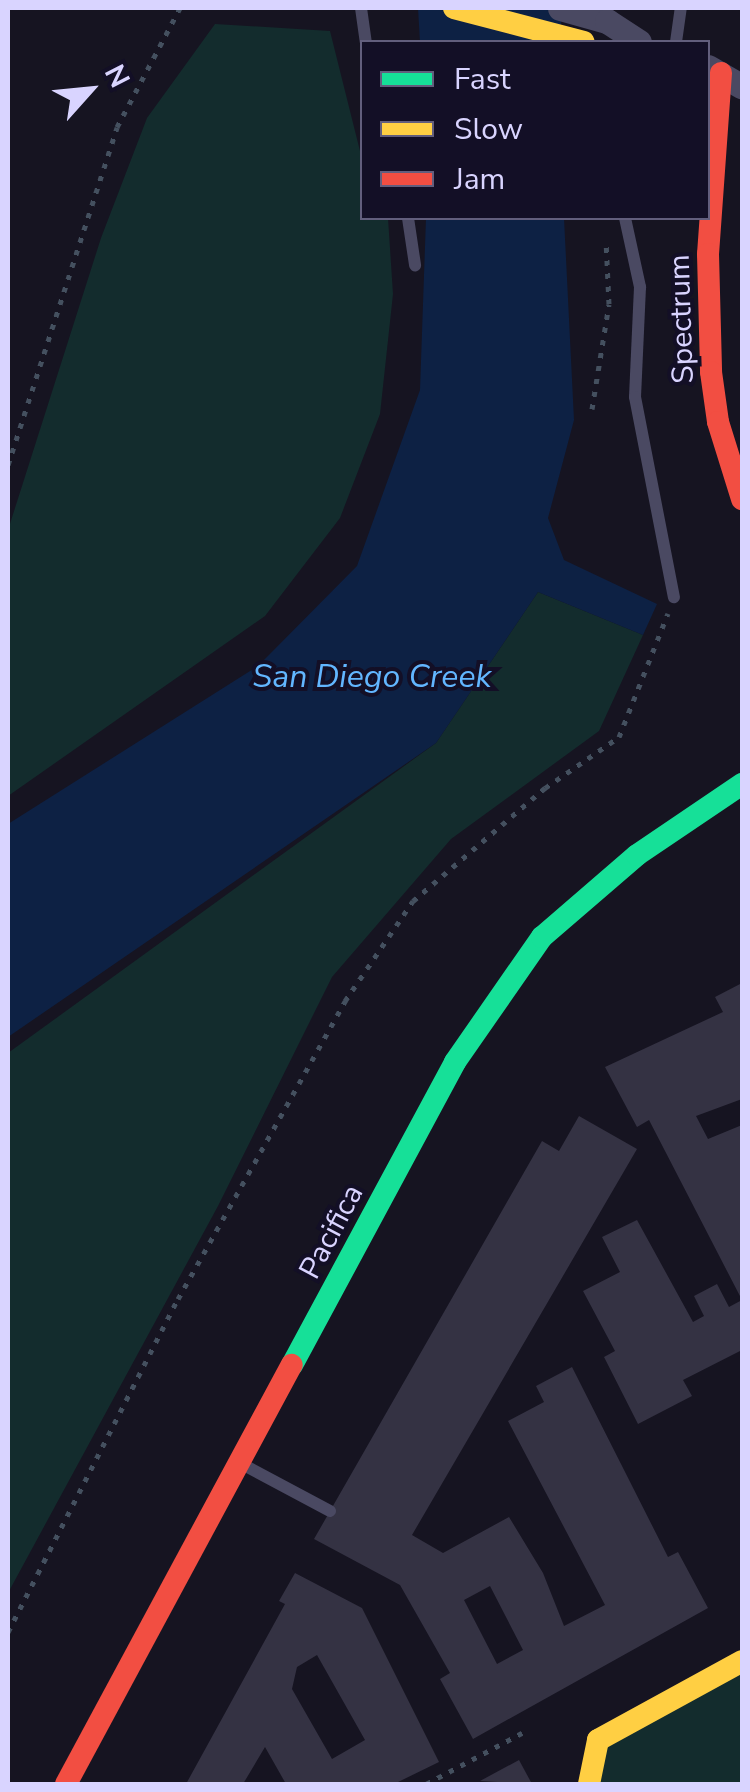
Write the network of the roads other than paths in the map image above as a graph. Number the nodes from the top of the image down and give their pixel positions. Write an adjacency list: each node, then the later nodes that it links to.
1 (360, 8): 5 (lane)
2 (454, 8): 6 (street)
3 (560, 8): 7 (street)
4 (680, 8): 8 (lane)
5 (366, 40)
6 (576, 40)
7 (635, 40)
8 (676, 40)
9 (728, 75): 13 (street, Spectrum)
10 (408, 220): 12 (lane)
11 (626, 220): 14 (lane)
12 (415, 265)
13 (742, 498)
14 (674, 596)
15 (742, 784): 16 (street, Pacifica)
16 (235, 1461): 17 (lane); 19 (street, Pacifica)
17 (330, 1511)
18 (742, 1661): 20 (street)
19 (66, 1784)
20 (589, 1784)

